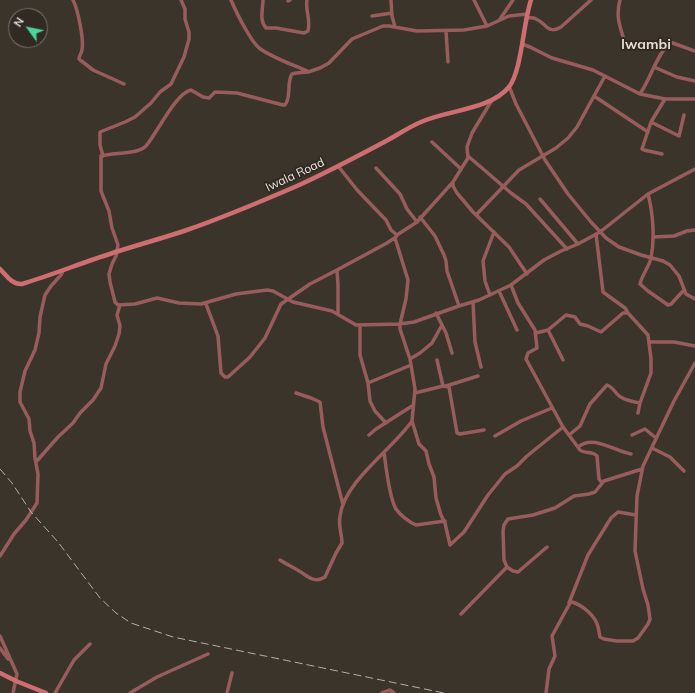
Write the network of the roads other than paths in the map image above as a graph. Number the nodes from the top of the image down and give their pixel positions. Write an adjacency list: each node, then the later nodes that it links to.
1 (73, 0): 27 (street)
2 (181, 0): 39 (street)
3 (231, 0): 24 (street)
4 (263, 0): 5 (street)
5 (307, 0)
6 (391, 0): 12 (street)
7 (474, 0): 16 (street)
8 (513, 0): 15 (street)
9 (531, 0): 14 (street, Iwala Road)
10 (591, 0): 14 (street)
11 (620, 0): 20 (street)
12 (392, 13): 13 (street); 17 (street)
13 (372, 16)
14 (526, 16): 15 (street); 19 (street, Iwala Road)
15 (499, 20): 16 (street)
16 (487, 26): 18 (street)
17 (395, 27): 18 (street); 24 (street)
18 (446, 31): 22 (street)
19 (522, 44): 25 (street); 28 (street, Iwala Road)
20 (626, 46)
21 (695, 51): 23 (street)
22 (448, 62)
23 (654, 67): 26 (street); 29 (street)
24 (308, 72): 39 (street)
25 (605, 76): 29 (street); 30 (street)
26 (695, 81)
27 (124, 84)
28 (509, 86): 33 (street, Iwala Road); 41 (street)
29 (640, 94): 31 (street)
30 (594, 96): 36 (street); 41 (street)
31 (665, 99): 32 (street); 35 (street)
32 (695, 99)
33 (492, 100): 40 (street); 42 (street, Iwala Road)
34 (684, 115): 35 (street)
35 (651, 122): 36 (street)
36 (648, 132): 38 (street)
37 (432, 142): 44 (street)
38 (662, 154)
39 (103, 156): 60 (street)
40 (468, 156): 44 (street); 47 (street)
41 (543, 156): 47 (street); 55 (street)
42 (338, 166): 56 (street); 60 (street, Iwala Road)
43 (376, 168): 52 (street)
44 (461, 169): 46 (street)
45 (695, 169): 48 (street)
46 (453, 182): 50 (street); 51 (street)
47 (504, 186): 50 (street); 59 (street)
48 (648, 194): 55 (street); 57 (street)
49 (540, 199): 58 (street)
50 (476, 215): 54 (street)
51 (420, 218): 52 (street); 75 (street)
52 (417, 222): 56 (street)
53 (695, 230): 57 (street)
54 (494, 232): 65 (street); 69 (street)
55 (598, 233): 58 (street); 61 (street); 78 (street)
56 (396, 236): 64 (street); 79 (street)
57 (653, 237): 61 (street)
58 (578, 244): 59 (street)
59 (567, 248): 65 (street)
60 (117, 252): 63 (street, Iwala Road); 74 (street)
61 (651, 258): 67 (street); 67 (street)
62 (0, 269): 63 (street, Iwala Road)
63 (64, 270): 116 (street)
64 (337, 270): 71 (street); 76 (street)
65 (527, 274): 66 (street)
66 (511, 285): 68 (street); 84 (street)
67 (684, 290): 70 (street)
68 (499, 291): 69 (street); 82 (street)
69 (490, 295): 72 (street)
70 (695, 299)
71 (288, 300): 73 (street); 73 (street); 76 (street)
72 (473, 302): 75 (street); 93 (street)
73 (206, 304): 74 (street)
74 (120, 305): 116 (street)
75 (459, 306): 77 (street)
76 (338, 313): 81 (street)
77 (436, 313): 79 (street); 80 (street)
78 (628, 313): 83 (street); 85 (street)
79 (400, 324): 81 (street); 88 (street)
80 (442, 325): 87 (street); 88 (street)
81 (360, 326): 95 (street)
82 (517, 330)
83 (548, 330): 84 (street); 90 (street)
84 (536, 333): 101 (street)
85 (649, 342): 86 (street); 99 (street)
86 (695, 346)
87 (452, 353)
88 (410, 359): 92 (street)
89 (437, 360): 96 (street)
90 (563, 360)
91 (695, 363): 111 (street)
92 (411, 365): 95 (street); 97 (street)
93 (480, 367)
94 (478, 376): 96 (street)
95 (368, 383): 104 (street)
96 (444, 386): 97 (street); 106 (street)
97 (415, 392): 100 (street)
98 (296, 393): 120 (street)
99 (640, 403): 102 (street); 107 (street)
100 (412, 406): 103 (street); 104 (street)
101 (552, 408): 105 (street); 110 (street)
102 (638, 413)
103 (412, 422): 114 (street); 122 (street)
104 (386, 423): 109 (street)
105 (563, 427): 107 (street); 122 (street)
106 (484, 430)
107 (569, 435): 112 (street)
108 (632, 435): 111 (street)
109 (369, 436)
110 (495, 436)
111 (656, 438): 113 (street)
112 (578, 447): 115 (street); 119 (street)
113 (652, 448): 117 (street); 118 (street)
114 (384, 452): 120 (street); 122 (street)
115 (631, 454)
116 (36, 462): 124 (street)
117 (642, 469): 119 (street); 121 (street)
118 (684, 470)
119 (602, 483): 126 (street)
120 (343, 505): 125 (street)
121 (636, 515): 127 (street); 127 (street)
122 (445, 521)
123 (547, 547): 126 (street)
124 (0, 556)
125 (280, 560)
126 (507, 567): 128 (street)
127 (569, 604): 144 (street)
128 (461, 614)
129 (0, 636): 133 (street)
130 (90, 644): 139 (street)
131 (0, 648): 133 (street)
132 (208, 654): 140 (street)
133 (13, 665): 136 (street)
134 (0, 673): 136 (street)
135 (232, 673): 141 (street)
136 (16, 681): 137 (street); 138 (street)
137 (13, 693)
138 (46, 693)
139 (55, 693)
140 (130, 693)
141 (227, 693)
142 (382, 693): 143 (street)
143 (394, 693)
144 (546, 693)

